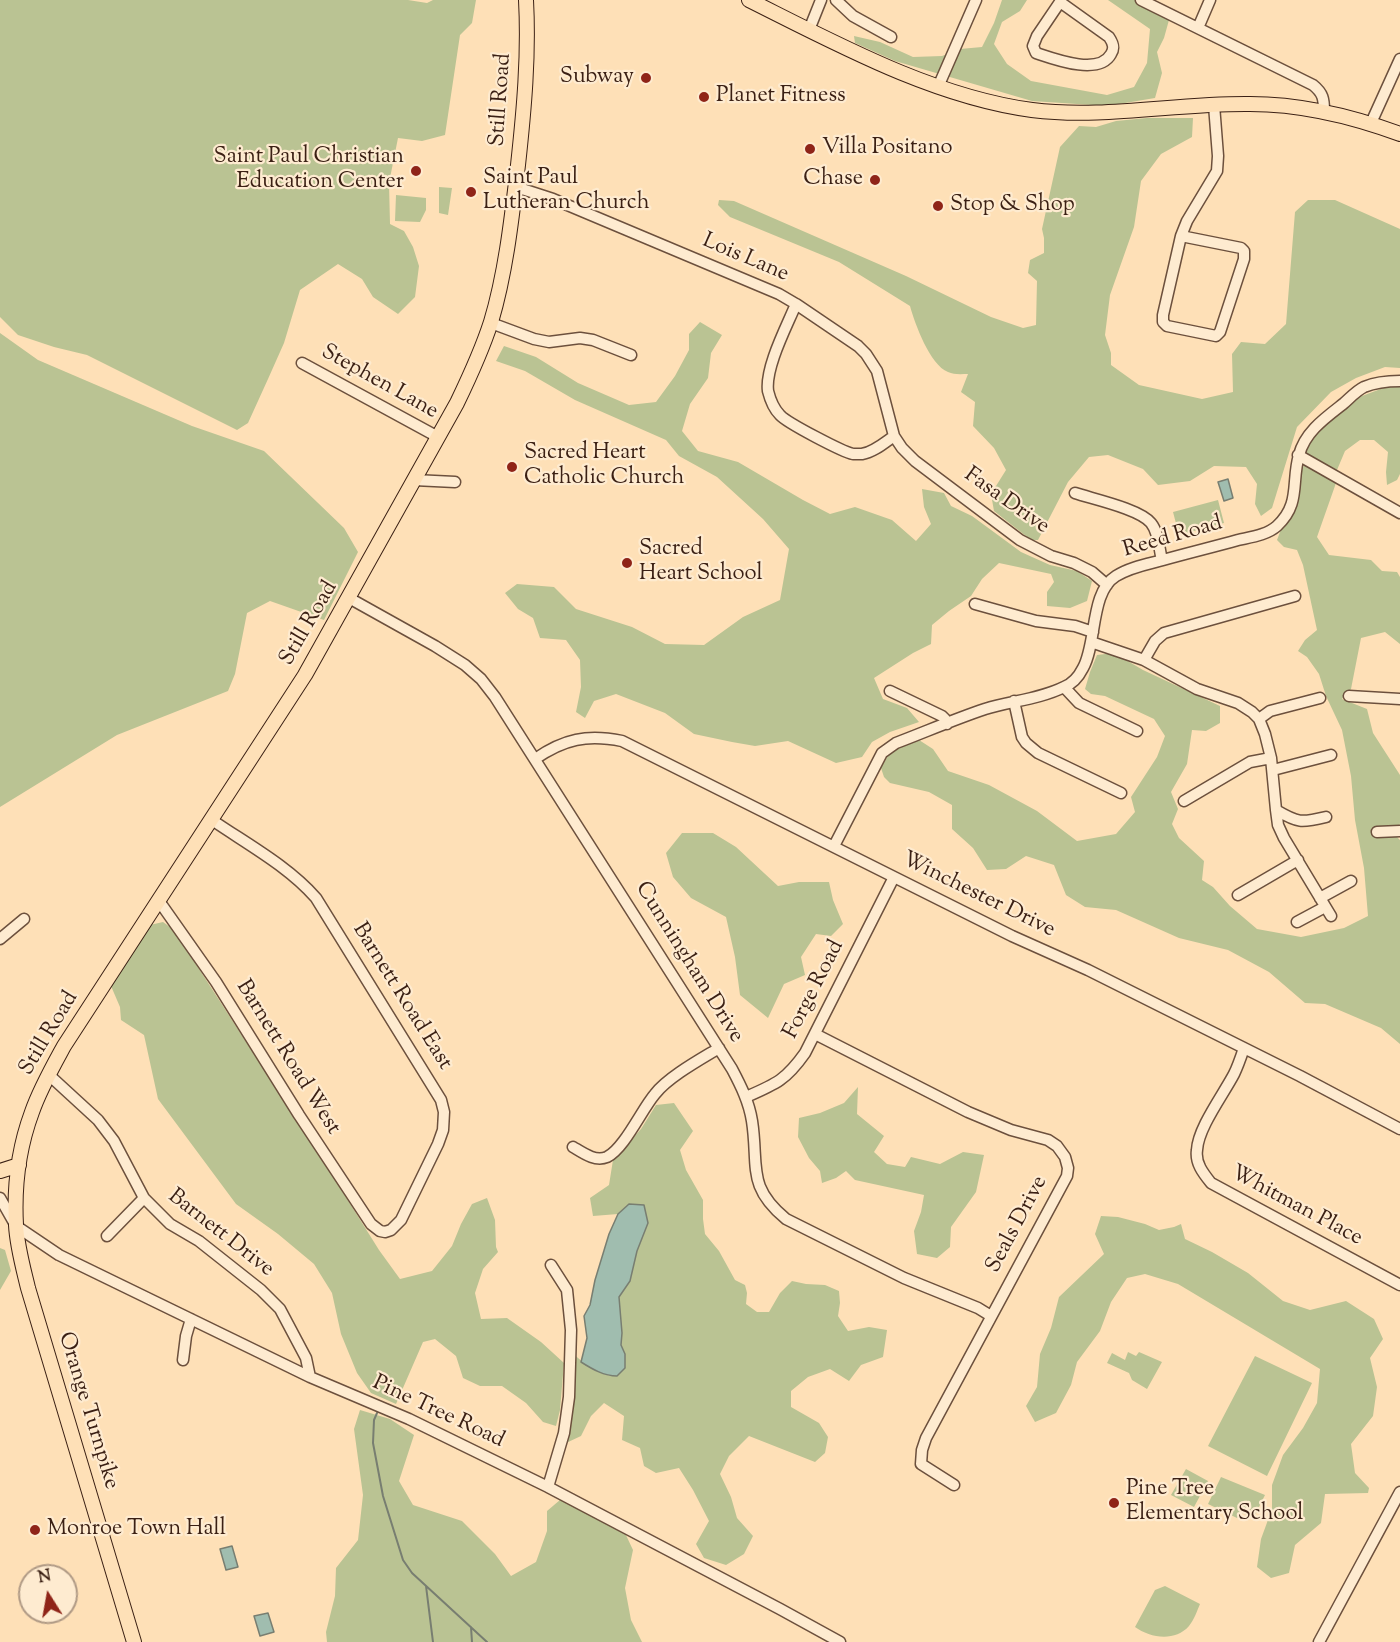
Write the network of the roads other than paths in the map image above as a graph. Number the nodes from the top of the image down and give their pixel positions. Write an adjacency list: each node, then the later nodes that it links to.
1 (526, 0): 18 (main road, Still Road)
2 (749, 0): 10 (main road)
3 (821, 0): 10 (street)
4 (836, 0): 11 (street)
5 (976, 0): 13 (street)
6 (1141, 0): 9 (street)
7 (1210, 0): 9 (street)
8 (1060, 1): 8 (street)
9 (1198, 28): 15 (street)
10 (808, 30): 13 (main road)
11 (891, 38)
12 (1400, 59): 16 (street)
13 (938, 87): 14 (main road)
14 (1214, 105): 15 (main road); 19 (street)
15 (1324, 111): 16 (main road)
16 (1371, 123): 17 (main road)
17 (1400, 134)
18 (516, 187): 20 (street, Lois Lane); 21 (main road, Still Road)
19 (1181, 236): 19 (street)
20 (796, 304): 25 (street, Lois Lane); 25 (street)
21 (491, 323): 22 (street); 26 (main road, Still Road)
22 (631, 355)
23 (302, 363): 26 (street, Stephen Lane)
24 (1400, 381): 27 (street, Reed Road)
25 (894, 436): 33 (street, Fasa Drive)
26 (438, 437): 28 (main road, Still Road)
27 (1299, 455): 31 (street); 32 (street, Reed Road)
28 (414, 480): 29 (street); 35 (main road, Still Road)
29 (455, 482)
30 (1075, 493): 32 (street)
31 (1400, 513)
32 (1162, 560): 33 (street, Reed Road)
33 (1107, 585): 37 (street, Reed Road)
34 (1295, 596): 38 (street)
35 (349, 598): 50 (street, Cunningham Drive); 56 (main road, Still Road)
36 (975, 604): 37 (street)
37 (1092, 637): 38 (street); 39 (street, Reed Road)
38 (1144, 660): 45 (street)
39 (1064, 687): 44 (street, Reed Road); 47 (street)
40 (890, 691): 46 (street)
41 (1349, 696): 43 (street)
42 (1320, 698): 45 (street)
43 (1400, 699)
44 (1014, 701): 46 (street, Reed Road); 52 (street)
45 (1258, 719): 49 (street)
46 (947, 724): 59 (street, Reed Road)
47 (1137, 731)
48 (1331, 755): 51 (street)
49 (1271, 758): 51 (street); 53 (street)
50 (535, 759): 59 (street, Winchester Drive); 70 (street, Cunningham Drive)
51 (1273, 770): 54 (street)
52 (1121, 793)
53 (1184, 801)
54 (1276, 810): 55 (street); 60 (street)
55 (1326, 817)
56 (212, 820): 64 (main road, Still Road); 81 (street, Barnett Road East)
57 (1400, 831): 58 (street)
58 (1377, 832)
59 (834, 846): 61 (street, Winchester Drive)
60 (1298, 860): 63 (street); 65 (street)
61 (894, 877): 69 (street, Forge Road); 71 (street, Winchester Drive)
62 (1351, 881): 65 (street)
63 (1238, 895)
64 (159, 901): 72 (main road, Still Road); 81 (street, Barnett Road West)
65 (1325, 907): 67 (street)
66 (24, 919): 68 (street)
67 (1297, 922)
68 (0, 939)
69 (815, 1034): 73 (street, Forge Road); 85 (street, Seals Drive)
70 (720, 1048): 73 (street, Cunningham Drive); 75 (street)
71 (1244, 1048): 74 (street, Winchester Drive); 84 (street, Whitman Place)
72 (48, 1075): 76 (main road, Still Road); 79 (street, Barnett Drive)
73 (746, 1097): 85 (street, Cunningham Drive)
74 (1400, 1129)
75 (573, 1147)
76 (19, 1166): 77 (main road); 80 (main road, Still Road)
77 (0, 1171)
78 (0, 1198): 80 (street)
79 (144, 1198): 82 (street); 88 (street, Barnett Drive)
80 (16, 1226): 86 (street, Pine Tree Road); 92 (main road, Orange Turnpike)
81 (385, 1232)
82 (107, 1236)
83 (551, 1266): 90 (street)
84 (1400, 1285)
85 (991, 1316): 89 (street, Seals Drive)
86 (191, 1319): 87 (street); 88 (street, Pine Tree Road)
87 (183, 1360)
88 (310, 1377): 90 (street, Pine Tree Road)
89 (954, 1485)
90 (548, 1486): 93 (street, Pine Tree Road)
91 (1400, 1492): 94 (street)
92 (134, 1642)
93 (840, 1642)
94 (1319, 1642)

